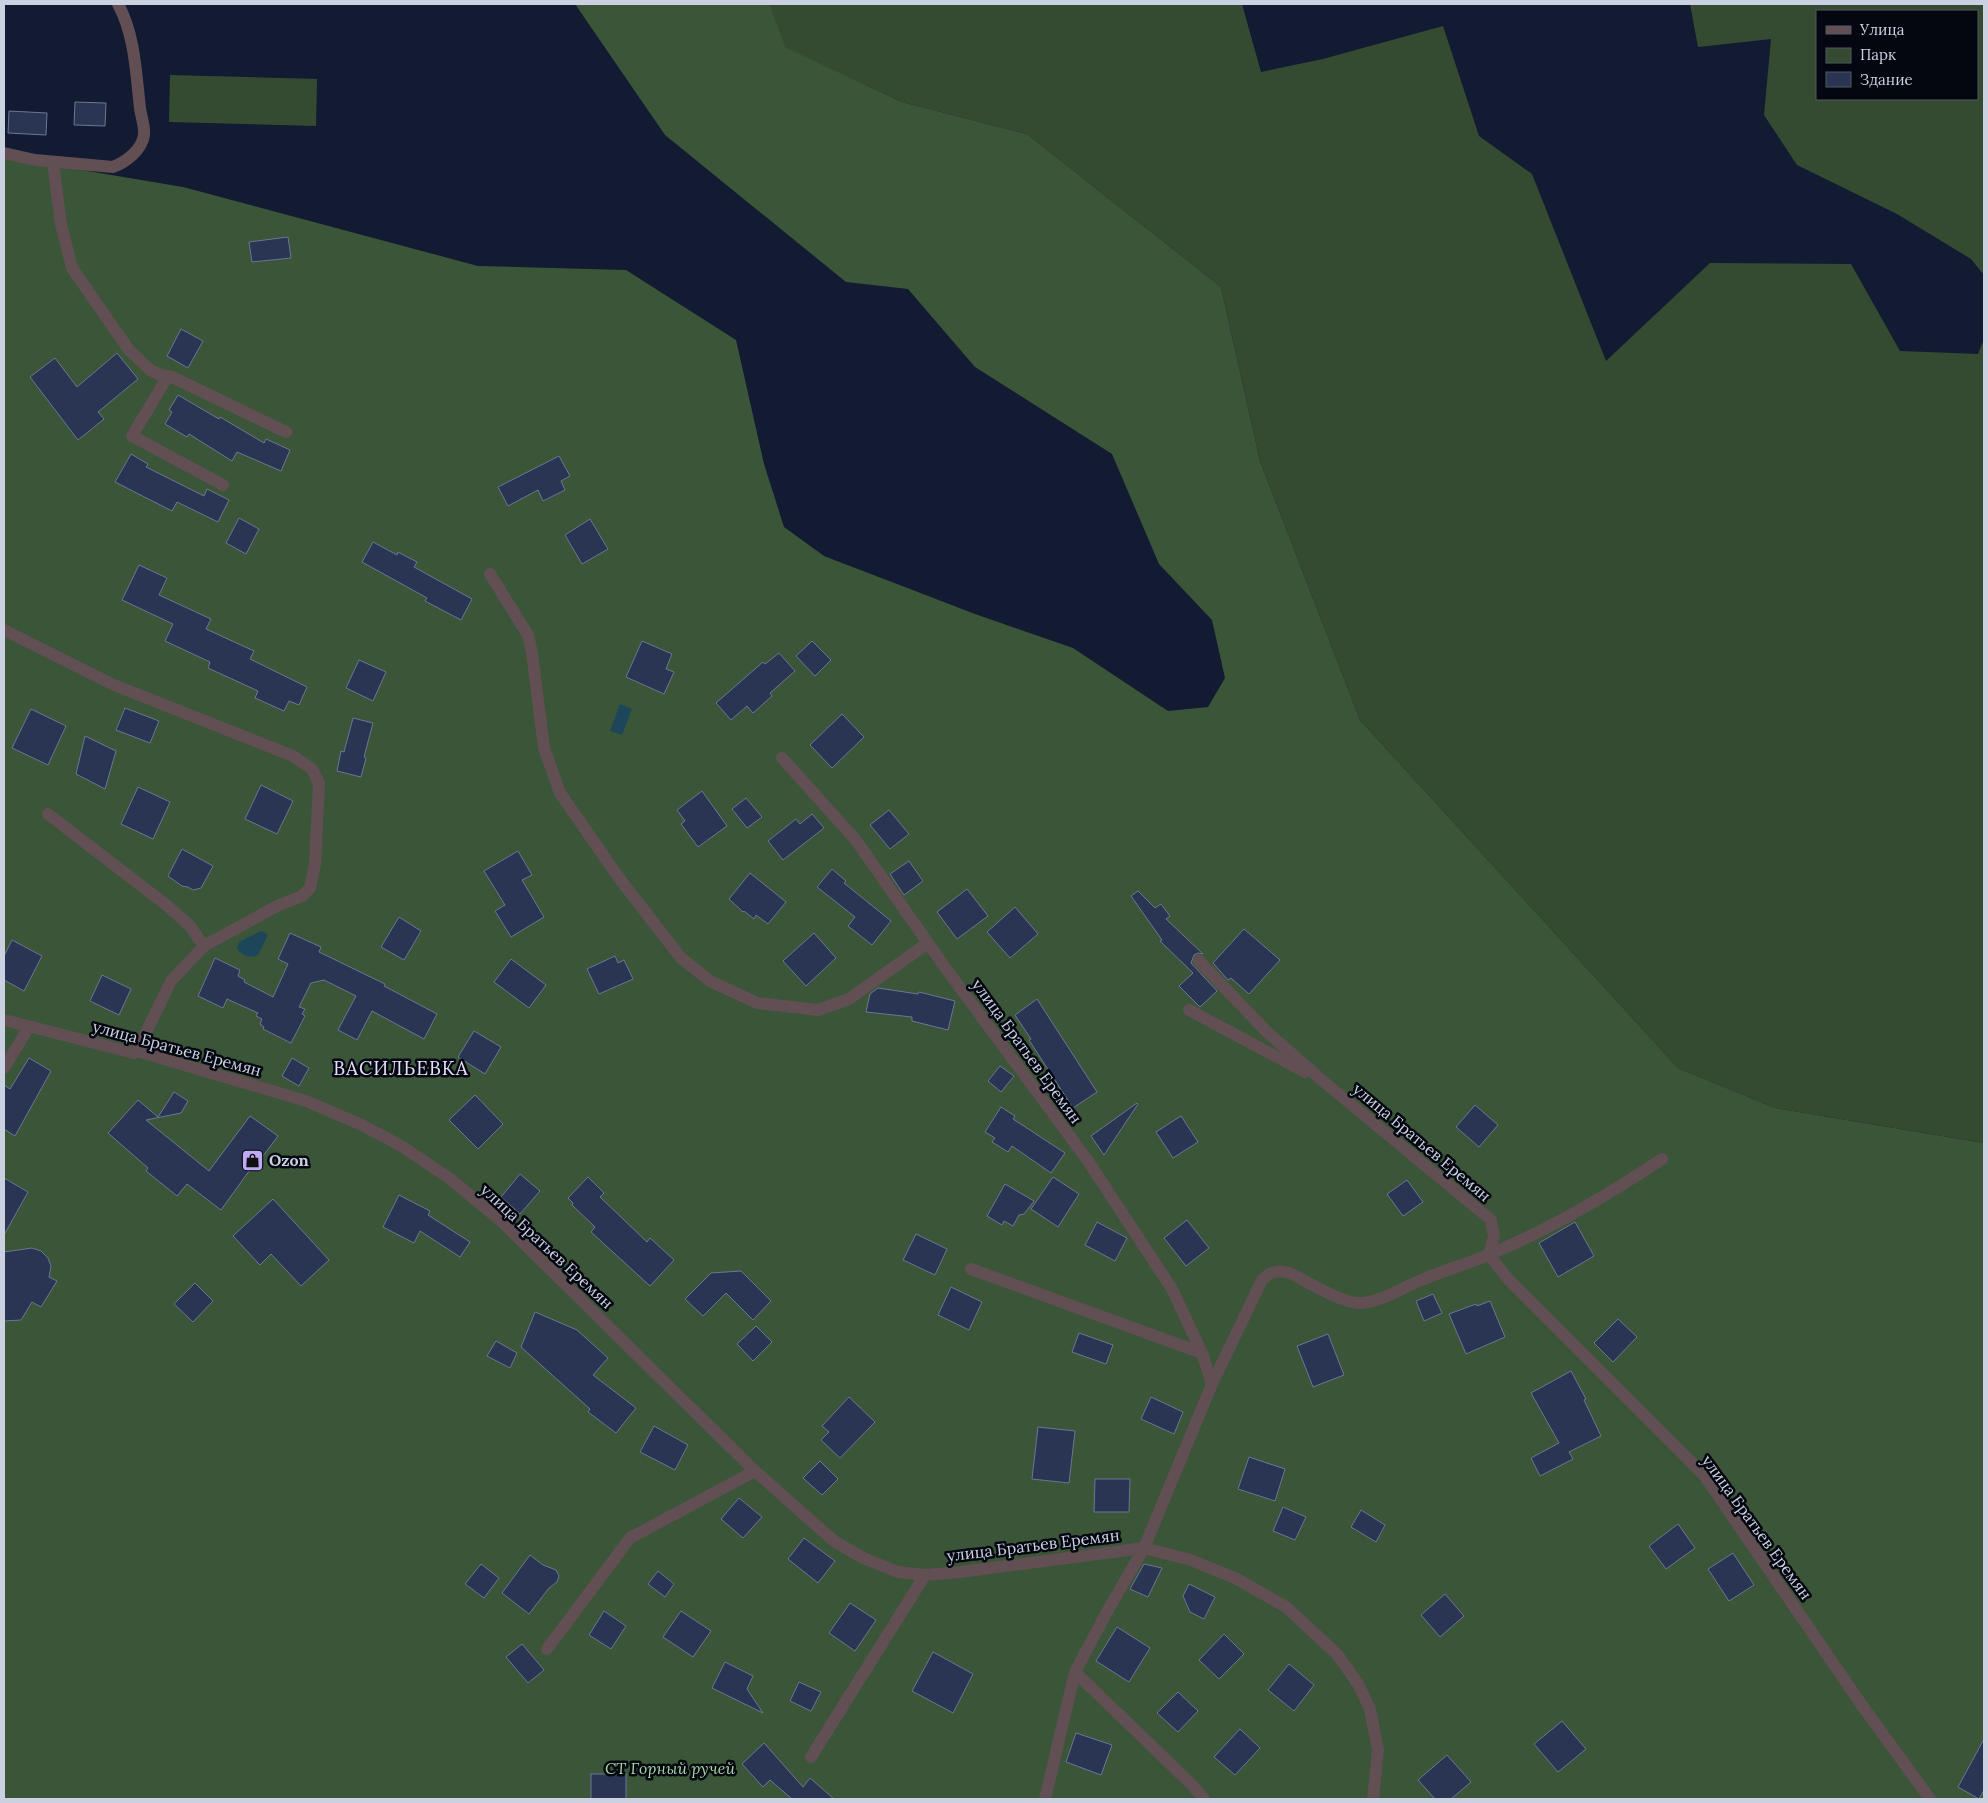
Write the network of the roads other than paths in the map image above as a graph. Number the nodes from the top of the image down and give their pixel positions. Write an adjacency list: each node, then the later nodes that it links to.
1 (118, 4): 3 (street)
2 (4, 153): 3 (street)
3 (53, 162): 4 (street)
4 (168, 376): 5 (street); 6 (street)
5 (286, 432)
6 (223, 486)
7 (490, 574): 11 (street)
8 (4, 630): 12 (street)
9 (782, 758): 11 (street, улица Братьев Еремян)
10 (48, 814): 12 (street)
11 (928, 943): 23 (street, улица Братьев Еремян)
12 (204, 946): 17 (street)
13 (1199, 961): 19 (street, улица Братьев Еремян)
14 (1188, 1010): 19 (street)
15 (4, 1020): 16 (street, улица Братьев Еремян)
16 (29, 1027): 17 (street, улица Братьев Еремян); 18 (street)
17 (137, 1052): 25 (street, улица Братьев Еремян)
18 (4, 1068)
19 (1322, 1081): 21 (street, улица Братьев Еремян)
20 (1662, 1159): 21 (street, улица Братьев Еремян)
21 (1489, 1255): 24 (street, улица Братьев Еремян); 34 (street, улица Братьев Еремян)
22 (971, 1269): 23 (street)
23 (1202, 1353): 24 (street, улица Братьев Еремян)
24 (1212, 1384): 26 (street, улица Братьев Еремян)
25 (755, 1471): 27 (street, улица Братьев Еремян); 28 (street)
26 (1144, 1548): 27 (street, улица Братьев Еремян); 29 (street); 33 (street, улица Братьев Еремян)
27 (925, 1575): 30 (street)
28 (548, 1649)
29 (1075, 1672): 31 (street); 32 (street)
30 (811, 1757)
31 (1045, 1799)
32 (1204, 1799)
33 (1373, 1799)
34 (1930, 1799)

